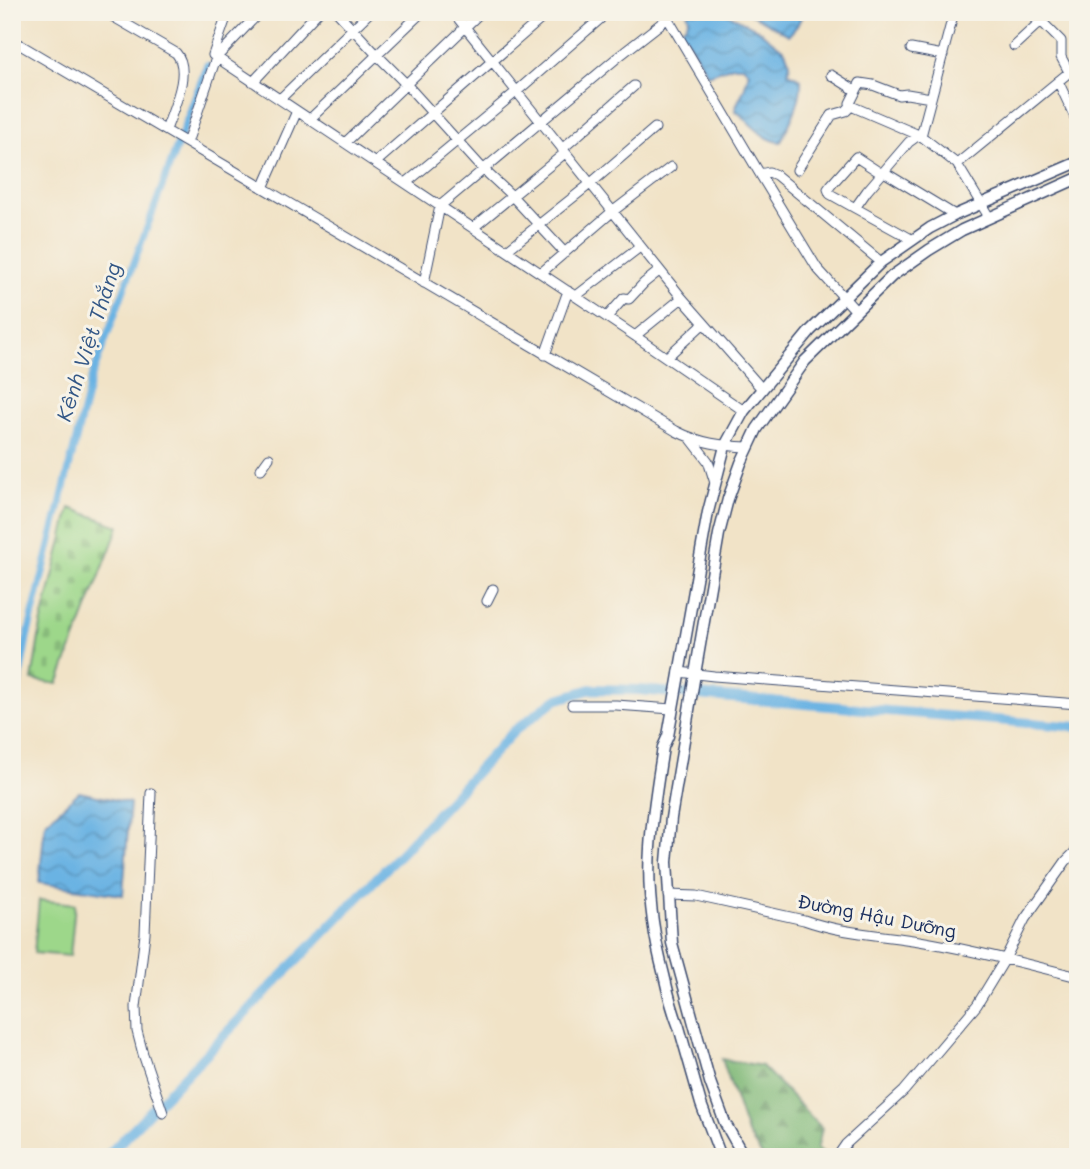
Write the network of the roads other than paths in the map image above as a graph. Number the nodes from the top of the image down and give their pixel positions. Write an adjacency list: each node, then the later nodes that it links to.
1 (105, 12): 42 (street)
2 (228, 12): 22 (street)
3 (260, 12): 22 (street)
4 (318, 12): 28 (street)
5 (337, 12): 16 (street)
6 (370, 12): 16 (street)
7 (422, 12): 20 (street)
8 (453, 12): 15 (street)
9 (481, 12): 15 (street)
10 (549, 12): 23 (street)
11 (954, 12): 21 (street)
12 (666, 15): 39 (street); 55 (street)
13 (1044, 17): 18 (street); 25 (street)
14 (600, 19): 32 (street)
15 (465, 27): 23 (street); 29 (street)
16 (353, 29): 20 (street); 34 (street)
17 (12, 40): 42 (street)
18 (1014, 46)
19 (911, 49): 21 (street)
20 (377, 55): 29 (street); 38 (street)
21 (943, 55): 33 (street)
22 (216, 58): 28 (street); 45 (street)
23 (492, 61): 32 (street); 37 (street)
24 (1078, 65): 25 (street)
25 (1069, 72): 27 (street)
26 (831, 75): 31 (street)
27 (1058, 81): 40 (street); 50 (street)
28 (253, 82): 34 (street)
29 (406, 84): 37 (street); 46 (street)
30 (634, 86): 47 (street)
31 (855, 90): 33 (street); 35 (street)
32 (516, 92): 39 (street); 44 (street)
33 (931, 98): 43 (street)
34 (280, 100): 36 (street)
35 (851, 106): 43 (street); 53 (street)
36 (296, 111): 38 (street); 59 (street)
37 (432, 114): 44 (street); 49 (street)
38 (310, 119): 46 (street)
39 (540, 121): 47 (street); 52 (street)
40 (1078, 124)
41 (655, 128): 58 (street)
42 (167, 130): 45 (street)
43 (920, 136): 50 (street); 54 (street)
44 (457, 141): 52 (street); 57 (street)
45 (187, 143): 59 (street)
46 (345, 143): 49 (street)
47 (564, 151): 58 (street); 60 (street)
48 (1078, 162): 61 (main road)
49 (375, 163): 57 (street)
50 (957, 164): 61 (street)
51 (671, 167): 64 (street)
52 (483, 169): 60 (street); 62 (street)
53 (797, 170)
54 (883, 173): 63 (street); 63 (street); 65 (street)
55 (760, 174): 73 (street); 79 (street)
56 (1078, 178): 66 (main road)
57 (406, 183): 62 (street)
58 (590, 184): 64 (street); 67 (street)
59 (263, 188): 76 (street)
60 (512, 196): 67 (street); 68 (street)
61 (981, 203): 65 (main road); 66 (street)
62 (440, 206): 68 (street); 76 (street)
63 (855, 208): 69 (street)
64 (612, 212): 70 (street); 72 (street)
65 (955, 215): 69 (main road)
66 (989, 217): 80 (main road)
67 (539, 224): 71 (street); 72 (street)
68 (473, 228): 71 (street)
69 (913, 240): 73 (main road)
70 (640, 247): 74 (street); 77 (street)
71 (507, 250): 75 (street)
72 (565, 253): 75 (street)
73 (881, 262): 79 (main road)
74 (660, 271): 78 (street); 81 (street)
75 (541, 273): 77 (street)
76 (424, 284): 84 (street)
77 (572, 294): 81 (street); 84 (street)
78 (681, 298): 82 (street); 83 (street)
79 (844, 298): 80 (street); 86 (main road)
80 (856, 310): 90 (main road)
81 (607, 317): 83 (street)
82 (704, 323): 85 (street); 86 (street)
83 (635, 336): 85 (street)
84 (545, 355): 88 (street)
85 (667, 357): 87 (street)
86 (762, 389): 87 (main road)
87 (744, 411): 89 (main road)
88 (691, 439): 89 (street); 93 (street)
89 (725, 446): 90 (street); 93 (main road)
90 (748, 447): 97 (main road)
91 (268, 457): 92 (street)
92 (261, 469)
93 (715, 484): 96 (main road)
94 (493, 589): 95 (street)
95 (487, 601)
96 (679, 672): 97 (street); 100 (main road)
97 (695, 674): 98 (street); 103 (main road)
98 (1078, 704)
99 (572, 705): 100 (street)
100 (673, 705): 108 (main road)
101 (151, 793): 106 (street)
102 (1078, 849): 104 (street)
103 (668, 895): 104 (street, Đường Hậu Dưỡng); 107 (main road)
104 (1005, 959): 105 (street, Đường Hậu Dưỡng); 110 (street)
105 (1078, 977)
106 (163, 1112)
107 (734, 1139): 108 (main road); 109 (main road)
108 (719, 1152)
109 (738, 1155)
110 (837, 1157)

